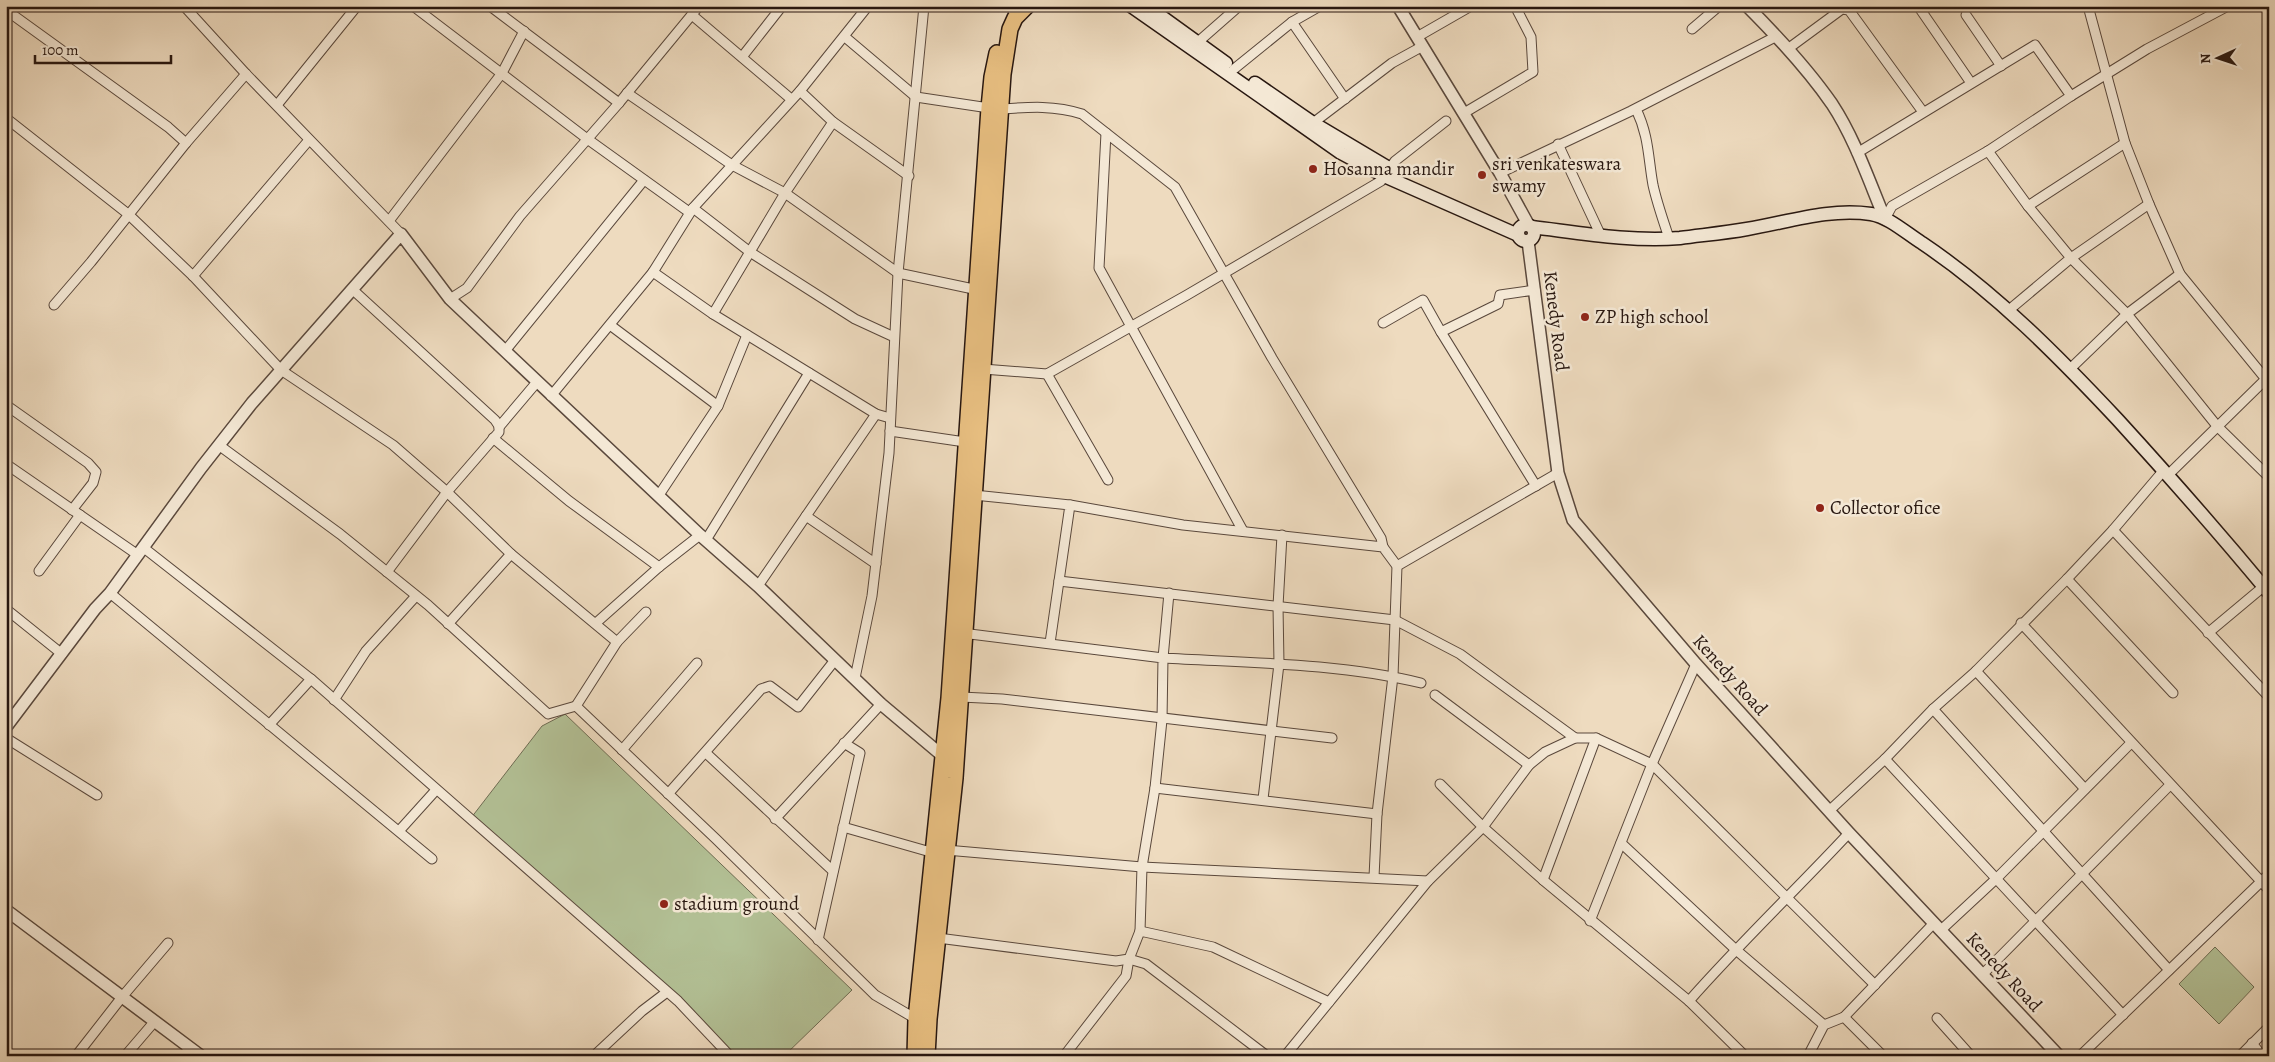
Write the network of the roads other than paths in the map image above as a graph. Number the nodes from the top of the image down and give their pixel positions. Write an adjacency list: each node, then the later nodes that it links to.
1 (184, 6): 38 (street)
2 (357, 6): 47 (street)
3 (413, 6): 36 (street)
4 (490, 6): 27 (street)
5 (699, 6): 23 (street)
6 (782, 6): 33 (street)
7 (868, 6): 29 (street)
8 (924, 6): 43 (street)
9 (1131, 6): 65 (main road)
10 (1147, 6): 30 (main road)
11 (1320, 6): 25 (street)
12 (1398, 6): 31 (street)
13 (1471, 6): 31 (street)
14 (1515, 6): 51 (street)
15 (1719, 6): 26 (street)
16 (1747, 6): 28 (street)
17 (1918, 6): 39 (street)
18 (2088, 6): 37 (street)
19 (2228, 6): 37 (street)
20 (1017, 7): 48 (main road)
21 (1236, 7): 30 (street)
22 (6, 10): 59 (street)
23 (692, 15): 33 (street); 41 (street)
24 (1966, 15): 34 (street)
25 (1292, 22): 35 (street); 45 (street)
26 (1692, 29)
27 (524, 31): 36 (street); 46 (street)
28 (1777, 36): 32 (street); 49 (street)
29 (846, 37): 40 (street); 43 (street)
30 (1198, 42): 35 (main road)
31 (1420, 42): 45 (street); 51 (street)
32 (1789, 48): 50 (street); 63 (street)
33 (742, 57): 44 (street)
34 (2001, 66): 39 (street); 42 (street)
35 (1234, 69): 55 (main road)
36 (502, 73): 57 (street); 75 (street)
37 (2106, 73): 42 (street); 61 (street)
38 (246, 74): 47 (street); 59 (street)
39 (1971, 83): 50 (street)
40 (800, 91): 44 (street); 54 (street)
41 (627, 93): 46 (street); 64 (street)
42 (2071, 96): 62 (street)
43 (916, 97): 48 (street); 67 (street)
44 (792, 99): 64 (street)
45 (1345, 99): 55 (street)
46 (619, 103): 57 (street)
47 (277, 105): 58 (street)
48 (995, 108): 56 (street); 88 (main road); 102 (main road)
49 (1636, 109): 60 (street); 79 (street)
50 (1923, 112): 63 (street)
51 (1464, 113): 66 (street)
52 (6, 118): 73 (street)
53 (1446, 121): 65 (street)
54 (833, 122): 67 (street); 69 (street)
55 (1313, 123): 65 (main road)
56 (1106, 133): 84 (street); 97 (street)
57 (586, 138): 68 (street); 90 (street)
58 (309, 140): 75 (street); 86 (street)
59 (186, 143): 73 (street)
60 (1558, 144): 66 (street); 78 (street)
61 (2125, 144): 70 (street); 71 (street)
62 (1988, 152): 71 (street); 74 (street)
63 (1857, 153): 74 (street)
64 (732, 165): 69 (street); 72 (street)
65 (1386, 172): 76 (main road); 84 (street)
66 (1500, 173): 76 (street)
67 (909, 176): 83 (street)
68 (644, 180): 72 (street); 101 (street)
69 (785, 193): 80 (street); 83 (street)
70 (2148, 204): 81 (street); 85 (street)
71 (2028, 206): 81 (street)
72 (691, 210): 80 (street); 82 (street)
73 (128, 214): 86 (street); 91 (street)
74 (1885, 219): 79 (main road); 92 (main road)
75 (389, 221): 77 (street)
76 (1525, 231): 78 (main road); 89 (street, Kenedy Road)
77 (401, 234): 87 (street); 90 (street)
78 (1602, 236): 79 (main road)
79 (1669, 238)
80 (750, 252): 93 (street); 100 (street)
81 (2071, 258): 92 (street); 94 (street)
82 (653, 272): 93 (street); 96 (street)
83 (898, 273): 88 (street); 100 (street)
84 (1224, 273): 97 (street); 136 (street)
85 (2180, 274): 94 (street); 107 (street)
86 (193, 276): 104 (street)
87 (352, 288): 104 (street); 115 (street)
88 (978, 290): 118 (main road)
89 (1535, 290): 98 (street); 122 (street, Kenedy Road)
90 (450, 299): 101 (street)
91 (54, 305)
92 (2009, 310): 103 (main road)
93 (713, 314): 99 (street)
94 (2127, 314): 103 (street); 114 (street)
95 (1382, 324): 98 (street)
96 (610, 325): 109 (street); 111 (street)
97 (1131, 325): 106 (street); 132 (street)
98 (1441, 332): 125 (street)
99 (747, 335): 105 (street); 111 (street)
100 (894, 337): 113 (street)
101 (505, 351): 108 (street)
102 (983, 369): 106 (street); 128 (main road)
103 (2070, 369): 121 (main road)
104 (281, 370): 119 (street); 126 (street)
105 (809, 373): 112 (street); 135 (street)
106 (1046, 374): 124 (street)
107 (2268, 380): 114 (street)
108 (537, 382): 109 (street); 115 (street)
109 (551, 396): 127 (street)
110 (6, 405): 130 (street)
111 (718, 406): 127 (street)
112 (876, 414): 113 (street); 131 (street)
113 (890, 418): 116 (street)
114 (2217, 426): 121 (street); 123 (street)
115 (499, 427): 117 (street)
116 (890, 431): 118 (street); 139 (street)
117 (493, 438): 126 (street); 141 (street)
118 (965, 442): 158 (main road)
119 (220, 446): 137 (street); 143 (street)
120 (6, 464): 130 (street)
121 (2166, 472): 133 (street); 147 (main road)
122 (1558, 474): 125 (street); 167 (street, Kenedy Road)
123 (2269, 477)
124 (1108, 480)
125 (1536, 486): 140 (street)
126 (447, 492): 138 (street); 143 (street)
127 (659, 495): 135 (street)
128 (974, 495): 129 (street); 158 (main road)
129 (1070, 505): 132 (street); 145 (street)
130 (76, 512): 137 (street); 142 (street)
131 (806, 516): 139 (street); 146 (street)
132 (1243, 530): 134 (street)
133 (2113, 530): 144 (street); 159 (street)
134 (1282, 535): 136 (street); 151 (street)
135 (703, 538): 141 (street); 146 (street)
136 (1383, 547): 140 (street)
137 (141, 551): 148 (street); 171 (street)
138 (511, 554): 155 (street); 157 (street)
139 (876, 564): 170 (street)
140 (1398, 566): 154 (street)
141 (660, 567): 155 (street)
142 (39, 570)
143 (387, 572): 150 (street)
144 (2067, 578): 156 (street); 173 (street)
145 (1059, 581): 149 (street); 161 (street)
146 (758, 586): 164 (street)
147 (2267, 587): 159 (street)
148 (110, 593): 162 (street); 182 (street)
149 (1169, 593): 151 (street); 163 (street)
150 (416, 596): 157 (street); 177 (street)
151 (1278, 606): 154 (street); 166 (street)
152 (6, 609): 162 (street)
153 (646, 612): 160 (street)
154 (1395, 620): 169 (street); 187 (street)
155 (596, 623): 160 (street)
156 (2021, 623): 168 (street); 190 (street)
157 (448, 624): 179 (street)
158 (960, 632): 161 (street); 175 (main road); 193 (main road)
159 (2208, 633): 176 (street)
160 (618, 642): 179 (street)
161 (1050, 643): 163 (street)
162 (62, 654): 183 (street)
163 (1163, 658): 166 (street); 181 (street)
164 (835, 660): 170 (street); 192 (street)
165 (697, 663): 191 (street)
166 (1279, 664): 169 (street); 184 (street)
167 (1696, 664): 195 (street); 205 (street, Kenedy Road)
168 (1976, 671): 180 (street); 200 (street)
169 (1392, 676): 172 (street); 206 (street)
170 (855, 678): 178 (street)
171 (311, 679): 177 (street); 182 (street)
172 (1421, 683)
173 (2173, 693)
174 (1434, 695): 196 (street)
175 (961, 697): 181 (street); 193 (main road)
176 (2269, 697)
177 (334, 700): 201 (street)
178 (881, 704): 189 (street); 193 (street)
179 (576, 706): 191 (street)
180 (1933, 709): 194 (street); 211 (street)
181 (1162, 720): 184 (street); 199 (street)
182 (269, 724): 210 (street)
183 (6, 727)
184 (1270, 732): 186 (street); 204 (street)
185 (6, 738): 203 (street)
186 (1332, 738)
187 (1575, 738): 188 (street); 196 (street)
188 (1596, 738): 195 (street); 223 (street)
189 (844, 743): 207 (street); 208 (street)
190 (2131, 743): 198 (street); 200 (street)
191 (622, 750): 202 (street)
192 (706, 753): 202 (street); 207 (street)
193 (950, 759): 214 (main road)
194 (1885, 759): 205 (street); 221 (street)
195 (1652, 764): 213 (street); 226 (street)
196 (1529, 765): 209 (street)
197 (1440, 784): 209 (street)
198 (2170, 785): 218 (street); 224 (street)
199 (1155, 788): 204 (street); 216 (street)
200 (2086, 789): 211 (street)
201 (436, 790): 210 (street); 240 (street)
202 (668, 794): 233 (street)
203 (97, 795)
204 (1263, 799): 206 (street)
205 (1830, 810): 212 (street, Kenedy Road)
206 (1376, 814): 220 (street)
207 (775, 819): 217 (street)
208 (843, 827): 214 (street); 217 (street)
209 (1483, 827): 222 (street); 223 (street)
210 (399, 831): 215 (street)
211 (2044, 831): 218 (street); 221 (street)
212 (1849, 833): 226 (street); 230 (street, Kenedy Road)
213 (1621, 843): 229 (street); 235 (street)
214 (940, 851): 216 (street); 232 (main road); 246 (main road)
215 (432, 859)
216 (1142, 867): 220 (street); 231 (street)
217 (833, 871): 233 (street)
218 (2081, 874): 228 (street); 237 (street)
219 (2269, 874): 224 (street)
220 (1374, 877): 222 (street)
221 (1997, 878): 228 (street); 230 (street)
222 (1428, 880): 243 (street)
223 (1542, 880): 229 (street)
224 (2262, 881): 225 (street); 237 (street)
225 (2269, 890)
226 (1789, 898): 235 (street); 239 (street)
227 (6, 910): 241 (street)
228 (2035, 920): 238 (street); 244 (street)
229 (1590, 921): 242 (street)
230 (1937, 926): 238 (street, Kenedy Road); 239 (street)
231 (1140, 931): 236 (street); 243 (street)
232 (938, 938): 236 (street); 259 (main road)
233 (818, 940): 246 (street)
234 (168, 943): 241 (street)
235 (1735, 948): 242 (street); 249 (street)
236 (1128, 959): 260 (street); 261 (street)
237 (2169, 970): 244 (street)
238 (1983, 974): 267 (street, Kenedy Road)
239 (1875, 985): 245 (street)
240 (667, 992): 253 (street); 257 (street)
241 (122, 996): 248 (street); 254 (street)
242 (1689, 1001): 263 (street)
243 (1329, 1002): 262 (street)
244 (2123, 1015): 268 (street)
245 (1844, 1017): 249 (street); 265 (street)
246 (916, 1018): 258 (main road)
247 (1937, 1018): 266 (street)
248 (154, 1021): 252 (street); 255 (street)
249 (1824, 1025): 264 (street)
250 (2269, 1027): 251 (street)
251 (2252, 1043): 269 (street); 270 (street)
252 (187, 1052): 256 (street)
253 (597, 1053)
254 (76, 1056)
255 (125, 1056)
256 (201, 1056)
257 (730, 1056)
258 (915, 1056)
259 (927, 1056)
260 (1064, 1056)
261 (1267, 1056)
262 (1285, 1056)
263 (1745, 1056)
264 (1808, 1056)
265 (1883, 1056)
266 (1971, 1056)
267 (2059, 1056)
268 (2080, 1056)
269 (2240, 1056)
270 (2262, 1056)

